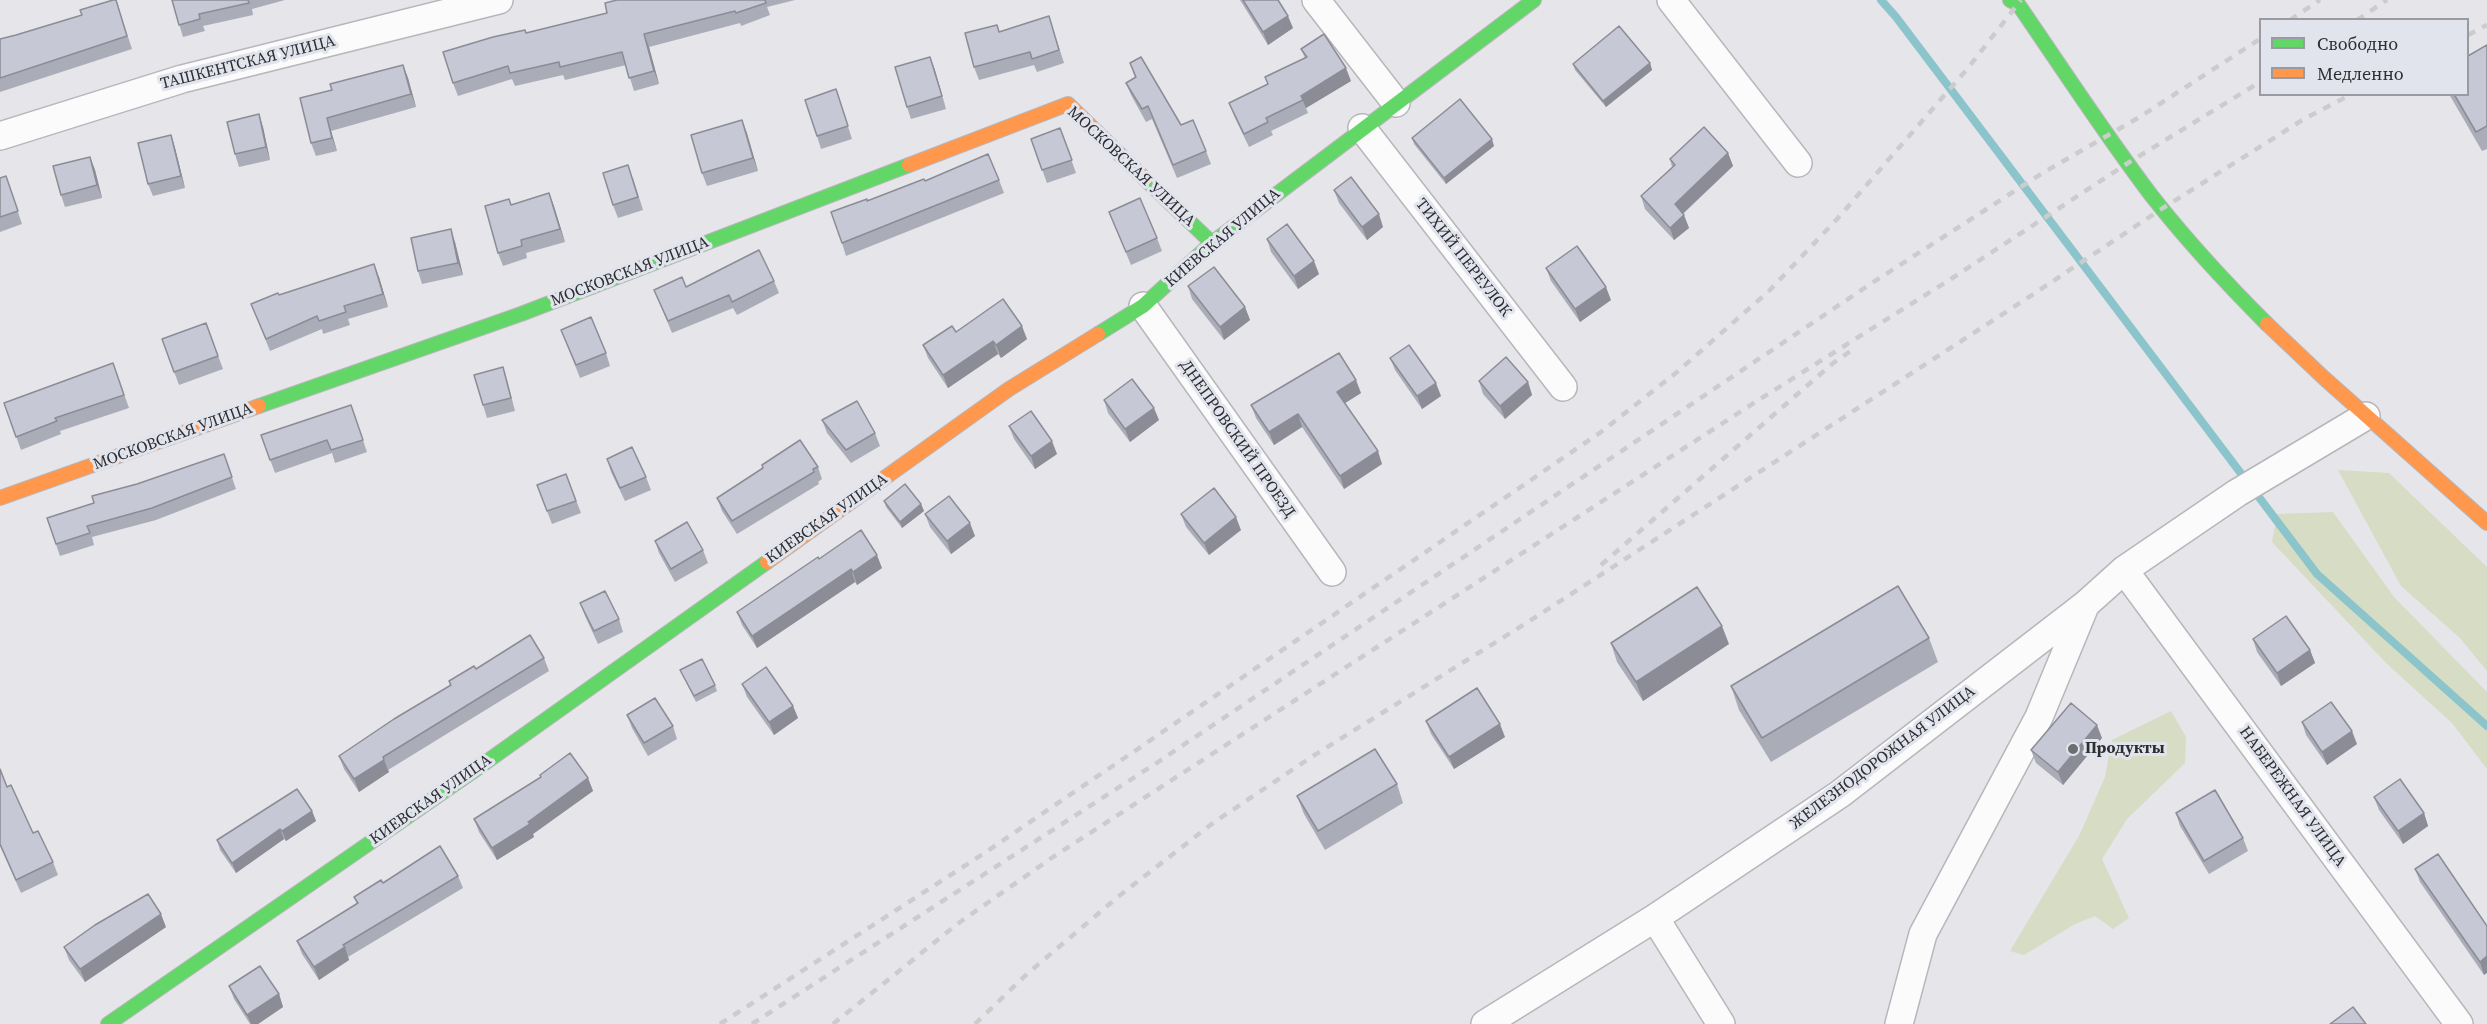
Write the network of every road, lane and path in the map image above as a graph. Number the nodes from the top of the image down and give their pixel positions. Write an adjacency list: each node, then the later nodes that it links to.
1 (499, 0): 8 (street, ТАШКЕНТСКАЯ УЛИЦА)
2 (1316, 0): 6 (street)
3 (1534, 0): 6 (street, КИЕВСКАЯ УЛИЦА)
4 (1671, 0): 9 (street)
5 (2010, 0): 13 (street)
6 (1396, 103): 7 (street, КИЕВСКАЯ УЛИЦА)
7 (1362, 128): 10 (street, КИЕВСКАЯ УЛИЦА); 12 (street, ТИХИЙ ПЕРЕУЛОК)
8 (0, 136)
9 (1798, 163)
10 (1212, 243): 11 (street, КИЕВСКАЯ УЛИЦА); 14 (street, МОСКОВСКАЯ УЛИЦА)
11 (1143, 306): 17 (street, ДНЕПРОВСКИЙ ПРОЕЗД); 20 (street, КИЕВСКАЯ УЛИЦА)
12 (1563, 387)
13 (2366, 416): 15 (street); 16 (street, ЖЕЛЕЗНОДОРОЖНАЯ УЛИЦА)
14 (0, 498)
15 (2487, 523)
16 (2124, 570): 18 (street, ЖЕЛЕЗНОДОРОЖНАЯ УЛИЦА); 24 (street, НАБЕРЕЖНАЯ УЛИЦА)
17 (1332, 572)
18 (2085, 605): 19 (street, ЖЕЛЕЗНОДОРОЖНАЯ УЛИЦА); 23 (street)
19 (1655, 918): 21 (street, ЖЕЛЕЗНОДОРОЖНАЯ УЛИЦА); 22 (street)
20 (108, 1024)
21 (1485, 1024)
22 (1721, 1024)
23 (1899, 1024)
24 (2459, 1024)

